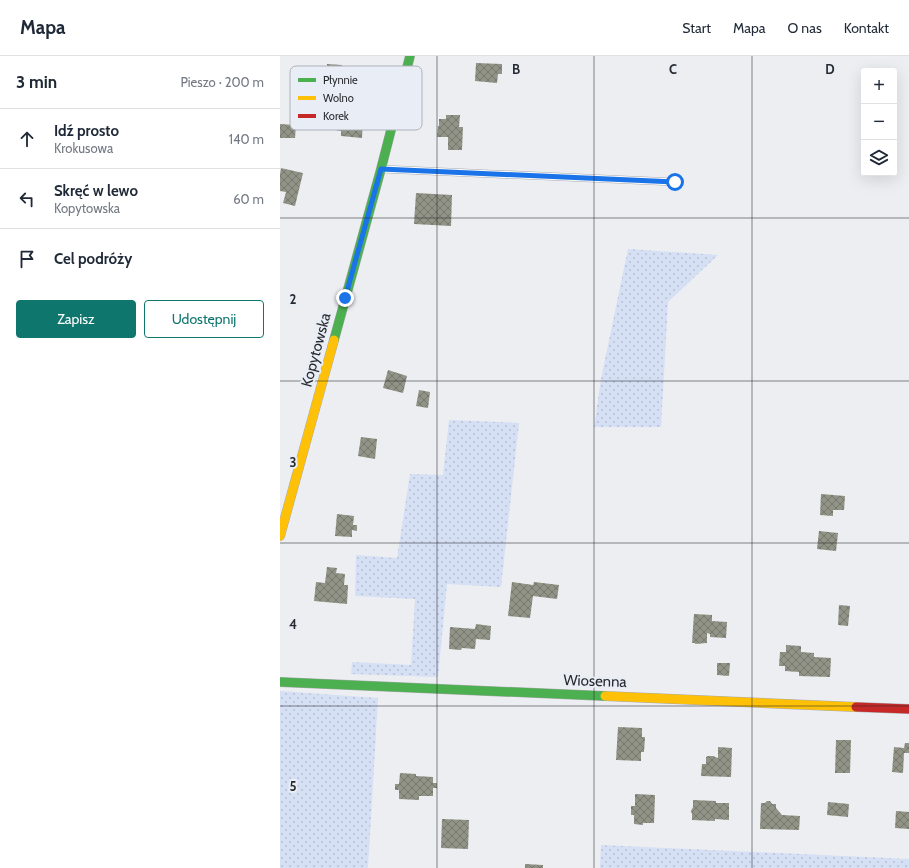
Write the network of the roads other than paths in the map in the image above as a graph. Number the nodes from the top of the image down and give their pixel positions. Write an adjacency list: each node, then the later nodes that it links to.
1 (410, 56): 2 (street, Kopytowska)
2 (407, 66)
3 (391, 130): 4 (street, Kopytowska)
4 (381, 169): 5 (lane); 6 (street, Kopytowska)
5 (675, 182)
6 (280, 536)
7 (280, 682): 8 (street, Wiosenna)
8 (909, 709)

